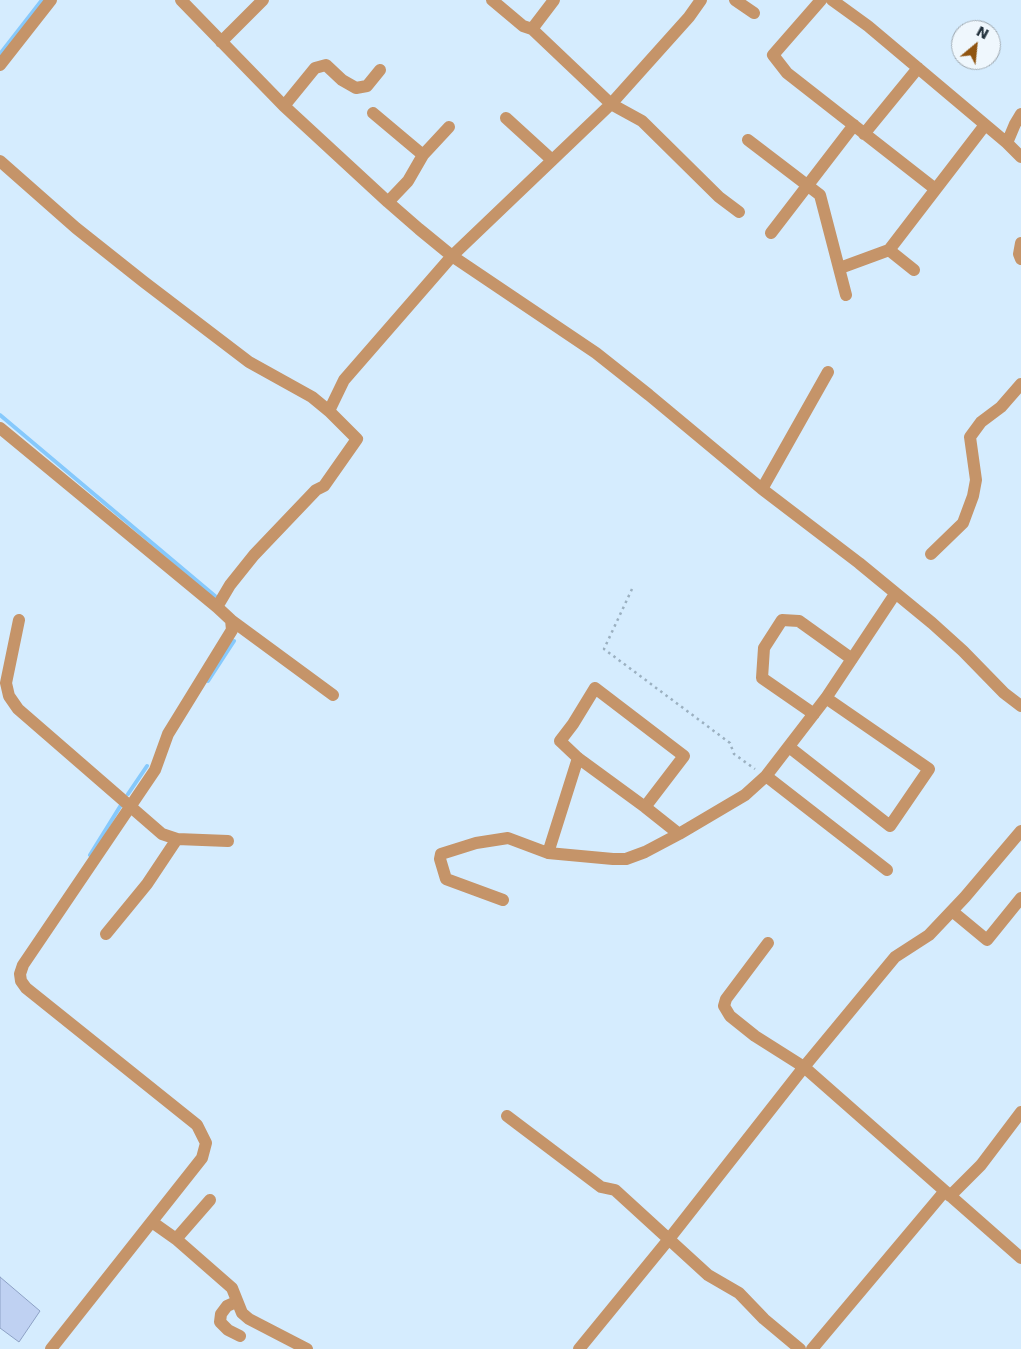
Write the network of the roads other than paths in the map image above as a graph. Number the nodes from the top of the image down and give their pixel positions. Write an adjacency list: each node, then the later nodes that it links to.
1 (52, 0): 13 (street)
2 (181, 0): 12 (street)
3 (263, 0): 12 (street)
4 (492, 0): 11 (street)
5 (554, 0): 11 (street)
6 (701, 0): 16 (street)
7 (735, 0): 10 (street)
8 (821, 0): 23 (street)
9 (832, 0): 14 (street)
10 (754, 13)
11 (532, 29): 16 (street)
12 (221, 42): 17 (street)
13 (0, 65)
14 (918, 68): 21 (street); 23 (street)
15 (380, 70): 17 (street)
16 (611, 104): 28 (street); 33 (street)
17 (284, 106): 32 (street)
18 (373, 113): 26 (street)
19 (1021, 114): 25 (street)
20 (506, 118): 28 (street)
21 (985, 125): 25 (street); 31 (street)
22 (448, 127): 26 (street)
23 (859, 129): 30 (street); 31 (street)
24 (748, 140): 30 (street)
25 (1007, 143): 27 (street)
26 (423, 155): 32 (street)
27 (1021, 157)
28 (552, 160): 37 (street)
29 (0, 161): 44 (street)
30 (808, 185): 34 (street); 39 (street)
31 (934, 188): 36 (street)
32 (388, 202): 37 (street)
33 (739, 212)
34 (771, 233)
35 (1021, 243): 38 (street)
36 (888, 250): 39 (street); 40 (street)
37 (452, 256): 44 (street); 46 (street)
38 (1021, 260)
39 (840, 268): 41 (street)
40 (914, 270)
41 (846, 295)
42 (828, 372): 46 (street)
43 (1021, 384): 47 (street)
44 (329, 411): 49 (street)
45 (0, 428): 49 (street)
46 (762, 489): 48 (street)
47 (931, 554)
48 (895, 594): 52 (street); 55 (street)
49 (217, 607): 51 (street)
50 (19, 620): 60 (street)
51 (231, 620): 53 (street); 60 (street)
52 (852, 659): 54 (street); 56 (street)
53 (333, 695)
54 (826, 698): 56 (street); 57 (street)
55 (1021, 706)
56 (814, 714): 57 (street)
57 (789, 746): 59 (street)
58 (578, 758): 61 (street); 61 (street); 67 (street)
59 (766, 776): 63 (street); 68 (street)
60 (130, 807): 64 (street); 79 (street)
61 (645, 807): 63 (street)
62 (1021, 831): 66 (street)
63 (678, 834): 67 (street)
64 (177, 839): 65 (street); 72 (street)
65 (228, 841)
66 (1016, 846): 71 (street)
67 (548, 853): 70 (street)
68 (888, 870)
69 (1021, 898): 71 (street)
70 (503, 900)
71 (952, 911): 74 (street)
72 (106, 934)
73 (768, 942): 74 (street)
74 (804, 1067): 77 (street); 80 (street)
75 (1021, 1112): 77 (street)
76 (507, 1116): 80 (street)
77 (947, 1194): 82 (street); 89 (street)
78 (210, 1200): 81 (street)
79 (152, 1222): 81 (street); 85 (street)
80 (669, 1239): 87 (street); 88 (street)
81 (176, 1240): 83 (street)
82 (1021, 1258)
83 (236, 1302): 84 (street); 86 (street)
84 (240, 1336)
85 (51, 1349)
86 (307, 1349)
87 (579, 1349)
88 (800, 1349)
89 (812, 1349)

